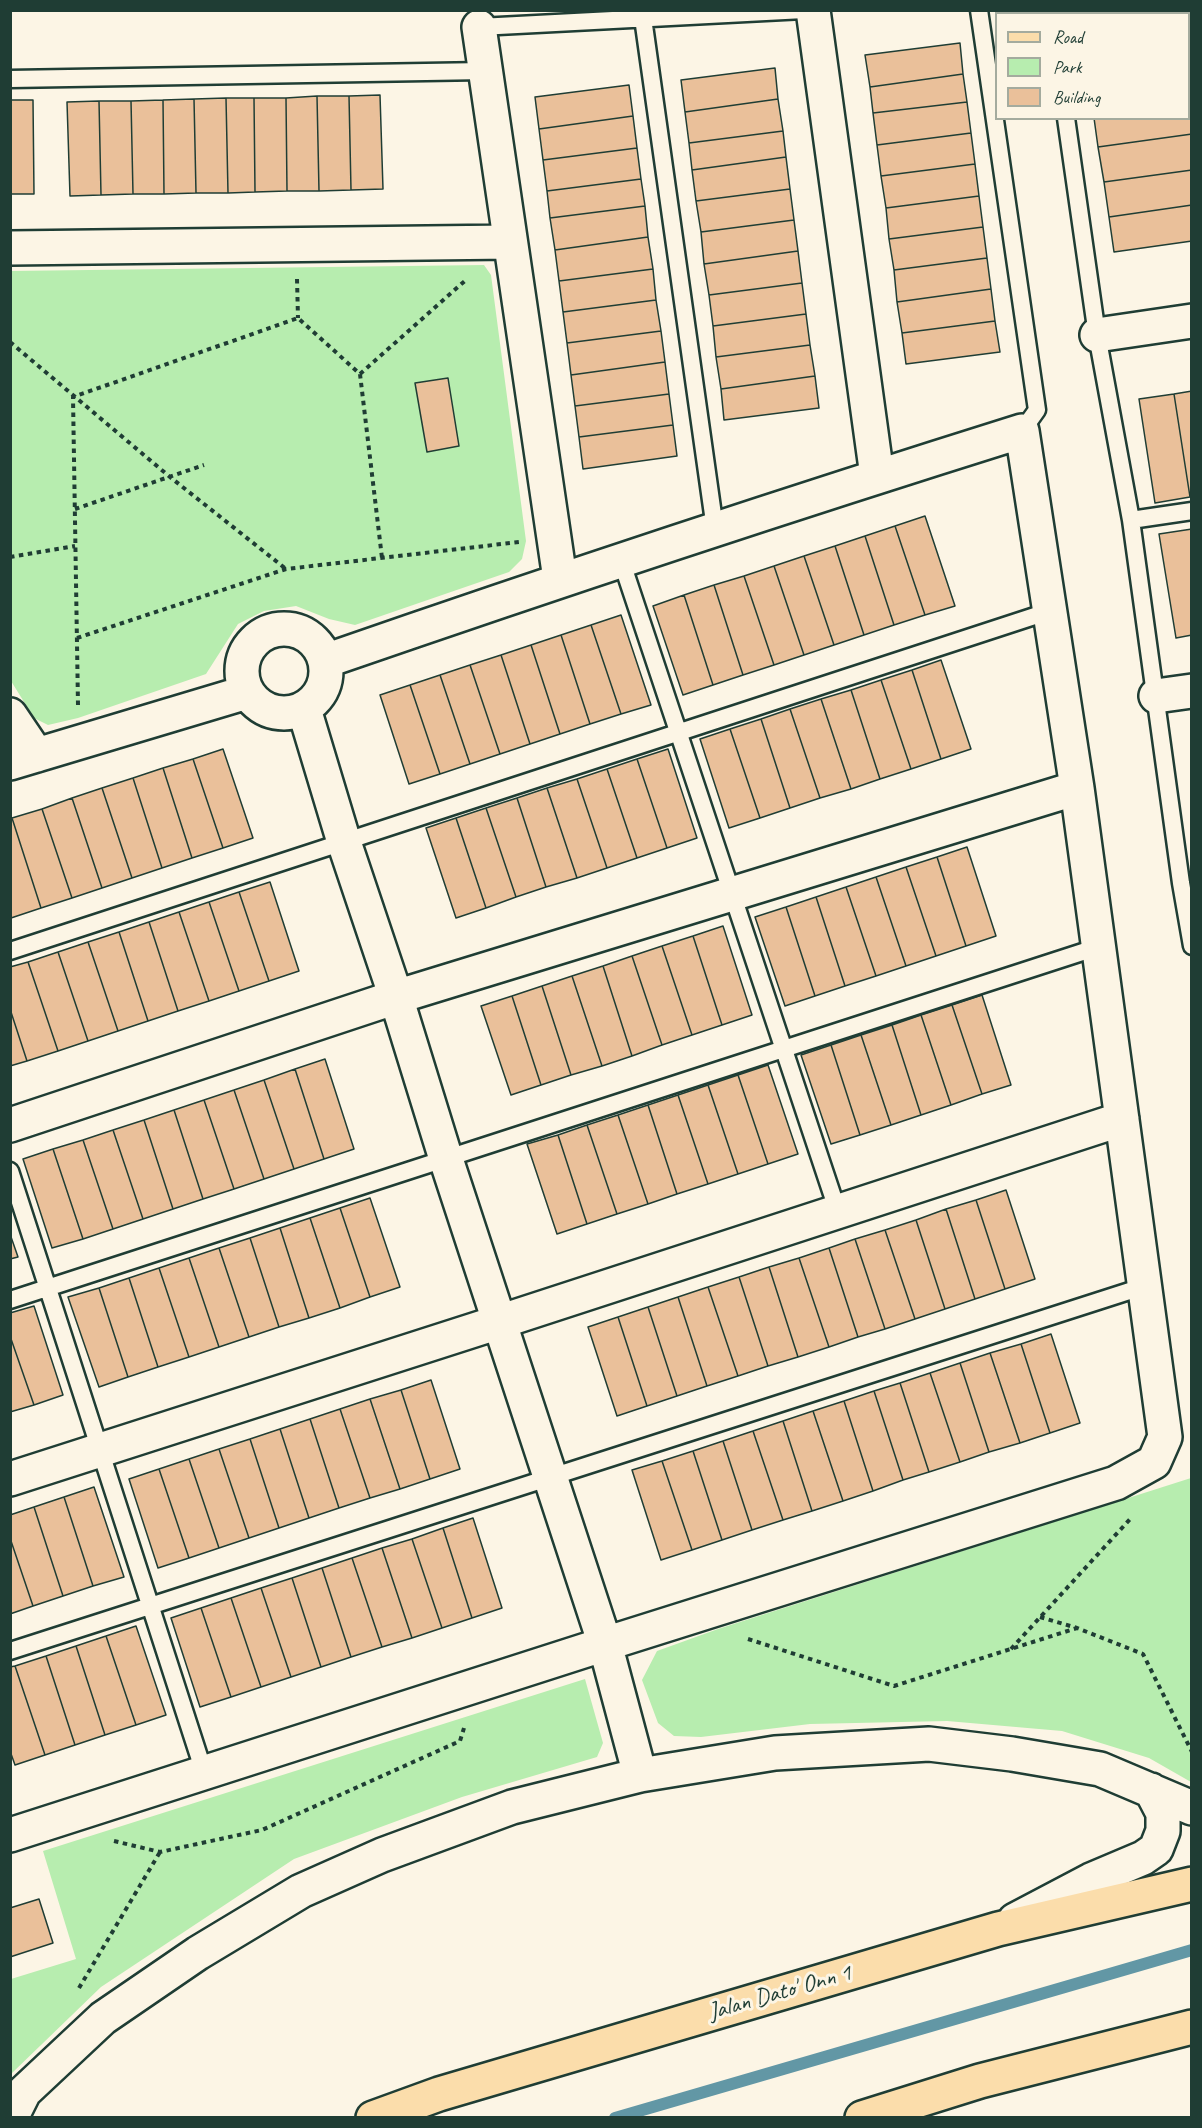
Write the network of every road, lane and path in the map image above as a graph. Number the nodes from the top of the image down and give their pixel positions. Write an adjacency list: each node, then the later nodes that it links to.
1 (804, 10): 4 (lane)
2 (813, 10): 18 (street)
3 (979, 10): 16 (lane)
4 (643, 18): 5 (lane); 23 (lane)
5 (479, 27): 6 (street)
6 (485, 71): 7 (lane); 9 (street)
7 (10, 79)
8 (1066, 120): 12 (lane)
9 (510, 242): 10 (street); 14 (path); 24 (street)
10 (10, 248)
11 (1191, 321): 12 (street)
12 (1097, 335): 22 (lane)
13 (10, 342): 15 (path)
14 (360, 374): 15 (path); 27 (path)
15 (73, 397): 19 (path); 20 (path)
16 (1023, 431): 18 (street); 31 (street)
17 (204, 465): 19 (path)
18 (877, 476): 23 (street)
19 (170, 477): 20 (path); 29 (path)
20 (75, 509): 25 (path)
21 (1191, 511): 22 (lane)
22 (1131, 520): 36 (lane)
23 (715, 529): 28 (street)
24 (554, 538): 27 (path); 30 (street)
25 (75, 546): 26 (path); 32 (path)
26 (10, 556)
27 (382, 558): 29 (path)
28 (621, 560): 30 (street); 39 (lane)
29 (286, 569): 32 (path)
30 (560, 579): 33 (street)
31 (1050, 611): 39 (lane); 42 (street)
32 (77, 638): 40 (path)
33 (325, 661): 35 (street); 37 (street)
34 (1191, 691): 36 (street)
35 (247, 692): 37 (street); 40 (street)
36 (1156, 696): 44 (lane)
37 (304, 709): 43 (street)
38 (10, 715): 41 (street)
39 (678, 733): 43 (lane); 45 (lane)
40 (78, 742): 41 (street)
41 (24, 758)
42 (1077, 788): 45 (street); 47 (street)
43 (344, 842): 48 (lane); 49 (street)
44 (1186, 882): 46 (lane)
45 (732, 894): 49 (street); 50 (lane)
46 (1191, 946)
47 (1098, 947): 50 (lane); 51 (street)
48 (10, 951)
49 (396, 997): 52 (street); 53 (street)
50 (784, 1049): 53 (lane); 55 (lane)
51 (1122, 1119): 55 (street); 56 (street)
52 (10, 1125)
53 (446, 1159): 57 (lane); 59 (street)
54 (10, 1171): 57 (lane)
55 (838, 1212): 59 (street)
56 (1145, 1286): 61 (street); 62 (lane)
57 (48, 1287): 58 (lane); 60 (lane)
58 (10, 1300)
59 (499, 1322): 60 (street); 62 (street)
60 (101, 1450): 63 (street); 64 (lane)
61 (1130, 1475): 65 (path); 68 (street)
62 (549, 1478): 64 (lane); 68 (street)
63 (10, 1479)
64 (151, 1606): 70 (lane); 73 (lane)
65 (1040, 1617): 66 (path); 69 (path)
66 (1077, 1628): 69 (path); 72 (path)
67 (740, 1636): 69 (path)
68 (604, 1644): 71 (street); 74 (street)
69 (1010, 1649)
70 (10, 1651)
71 (479, 1684): 73 (street); 80 (path)
72 (1191, 1752)
73 (204, 1772): 77 (street)
74 (640, 1775): 75 (street); 83 (street)
75 (1151, 1790): 76 (street); 79 (street)
76 (1191, 1808)
77 (10, 1835)
78 (1191, 1884): 79 (main road, Jalan Dato' Onn 1)
79 (998, 1929): 82 (main road, Jalan Dato' Onn 1)
80 (74, 1996)
81 (1191, 2027): 85 (main road)
82 (443, 2106): 84 (main road, Jalan Dato' Onn 1)
83 (11, 2118)
84 (373, 2118)
85 (862, 2118)

